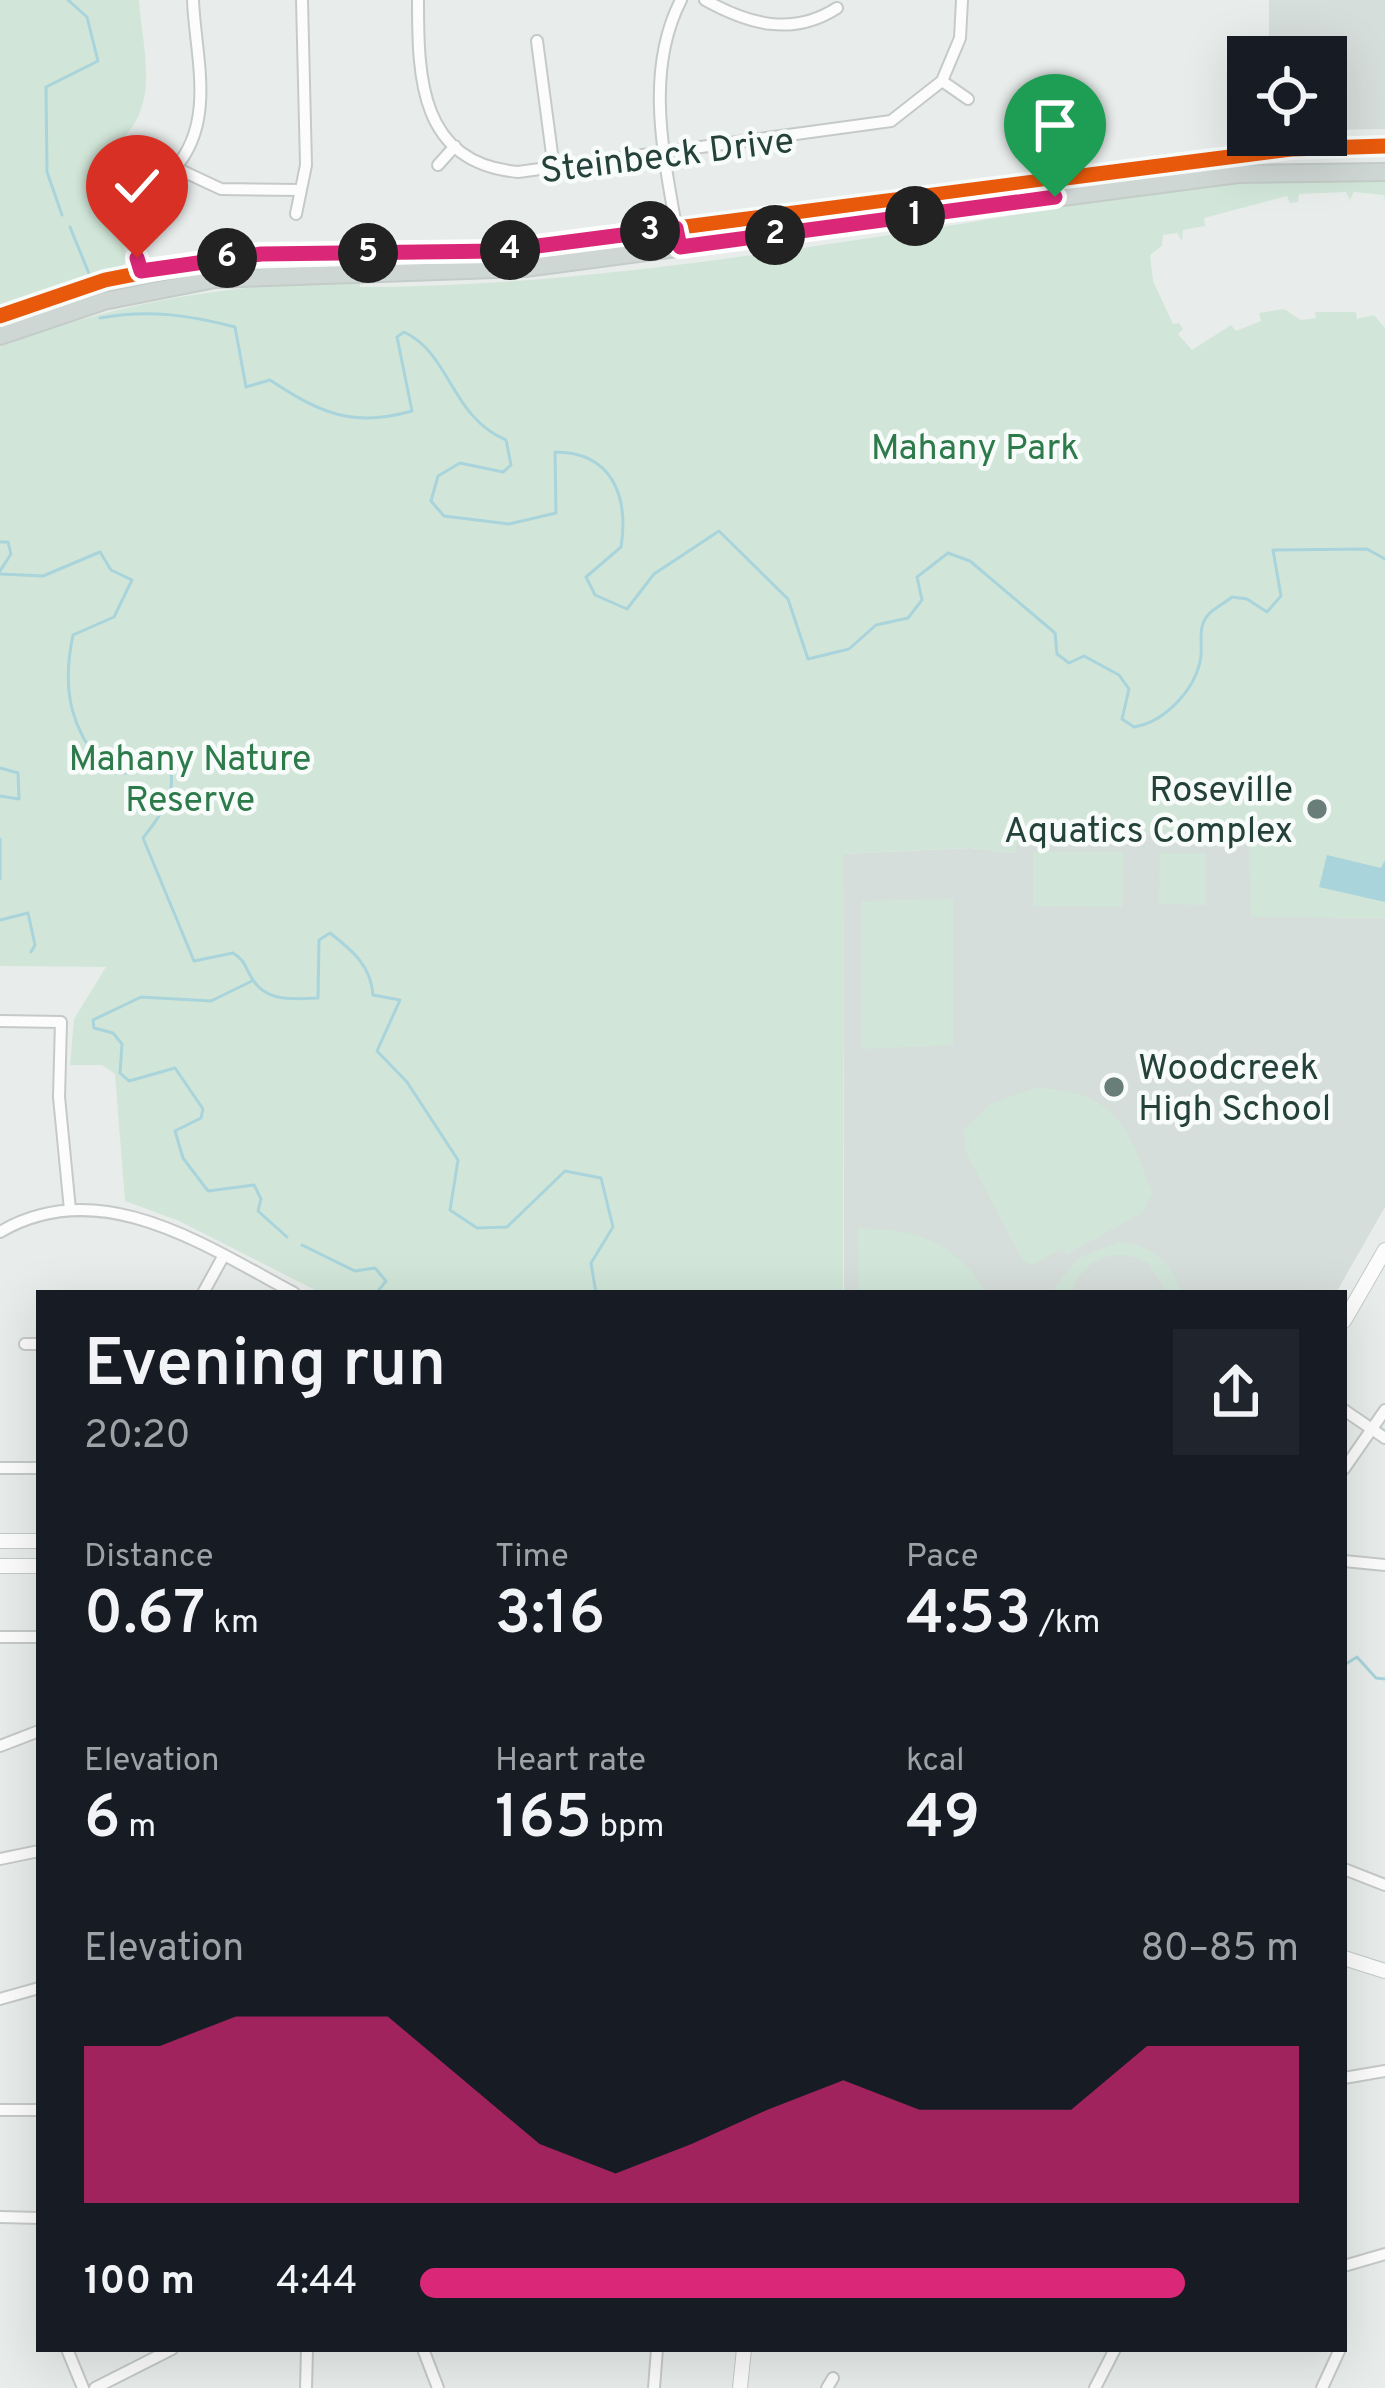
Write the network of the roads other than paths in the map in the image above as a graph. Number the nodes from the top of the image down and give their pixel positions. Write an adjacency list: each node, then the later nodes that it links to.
1 (194, 0): 16 (street)
2 (302, 0): 20 (street)
3 (418, 0): 11 (street)
4 (680, 0): 13 (street)
5 (705, 0): 7 (street)
6 (962, 0): 9 (street)
7 (837, 8)
8 (537, 40): 17 (street)
9 (942, 81): 10 (street); 13 (street, Steinbeck Drive)
10 (968, 99)
11 (454, 146): 15 (street); 17 (street, Steinbeck Drive)
12 (1385, 146): 22 (main road)
13 (666, 154): 17 (street, Steinbeck Drive); 22 (street)
14 (1385, 161): 18 (main road)
15 (438, 165)
16 (176, 168): 20 (street); 24 (street)
17 (554, 169)
18 (1308, 169): 19 (main road); 23 (main road)
19 (1385, 172)
20 (301, 190): 21 (street)
21 (296, 214)
22 (676, 228): 23 (street); 24 (main road)
23 (680, 247): 25 (main road)
24 (141, 271): 25 (street); 26 (main road)
25 (144, 292): 27 (main road)
26 (0, 316)
27 (0, 336)
28 (0, 1021): 29 (street)
29 (70, 1210): 30 (street); 32 (street)
30 (0, 1232)
31 (1385, 1250): 35 (main road)
32 (224, 1255): 33 (street); 34 (street)
33 (205, 1290)
34 (288, 1290)
35 (1347, 1316)
36 (25, 1344): 37 (street)
37 (36, 1344)
38 (1385, 1410): 40 (street)
39 (1347, 1412): 40 (street)
40 (1372, 1429): 41 (street); 42 (street)
41 (1385, 1438)
42 (1347, 1465)
43 (0, 1468): 44 (street)
44 (36, 1468)
45 (0, 1541): 46 (main road)
46 (36, 1541)
47 (1347, 1561): 48 (street)
48 (1385, 1565)
49 (0, 1566): 50 (main road)
50 (36, 1566)
51 (0, 1636): 52 (street)
52 (36, 1636)
53 (36, 1732): 54 (street)
54 (0, 1746)
55 (36, 1851): 56 (street)
56 (0, 1859)
57 (1347, 1870): 58 (street)
58 (1385, 1885)
59 (1347, 1959): 60 (main road)
60 (1385, 1971)
61 (36, 1989): 62 (street)
62 (0, 1999)
63 (1385, 2071): 64 (street)
64 (1347, 2077)
65 (0, 2110): 66 (street)
66 (36, 2110)
67 (0, 2218): 68 (street)
68 (36, 2218)
69 (1385, 2254): 70 (street)
70 (1347, 2265)
71 (68, 2352): 79 (street)
72 (166, 2352): 80 (street)
73 (307, 2352): 81 (street)
74 (424, 2352): 82 (street)
75 (657, 2352): 83 (street)
76 (744, 2352): 84 (main road)
77 (1113, 2352): 85 (street)
78 (1339, 2352): 86 (street)
79 (83, 2388)
80 (95, 2388)
81 (306, 2388)
82 (438, 2388)
83 (654, 2388)
84 (740, 2388)
85 (1095, 2388)
86 (1322, 2388)

